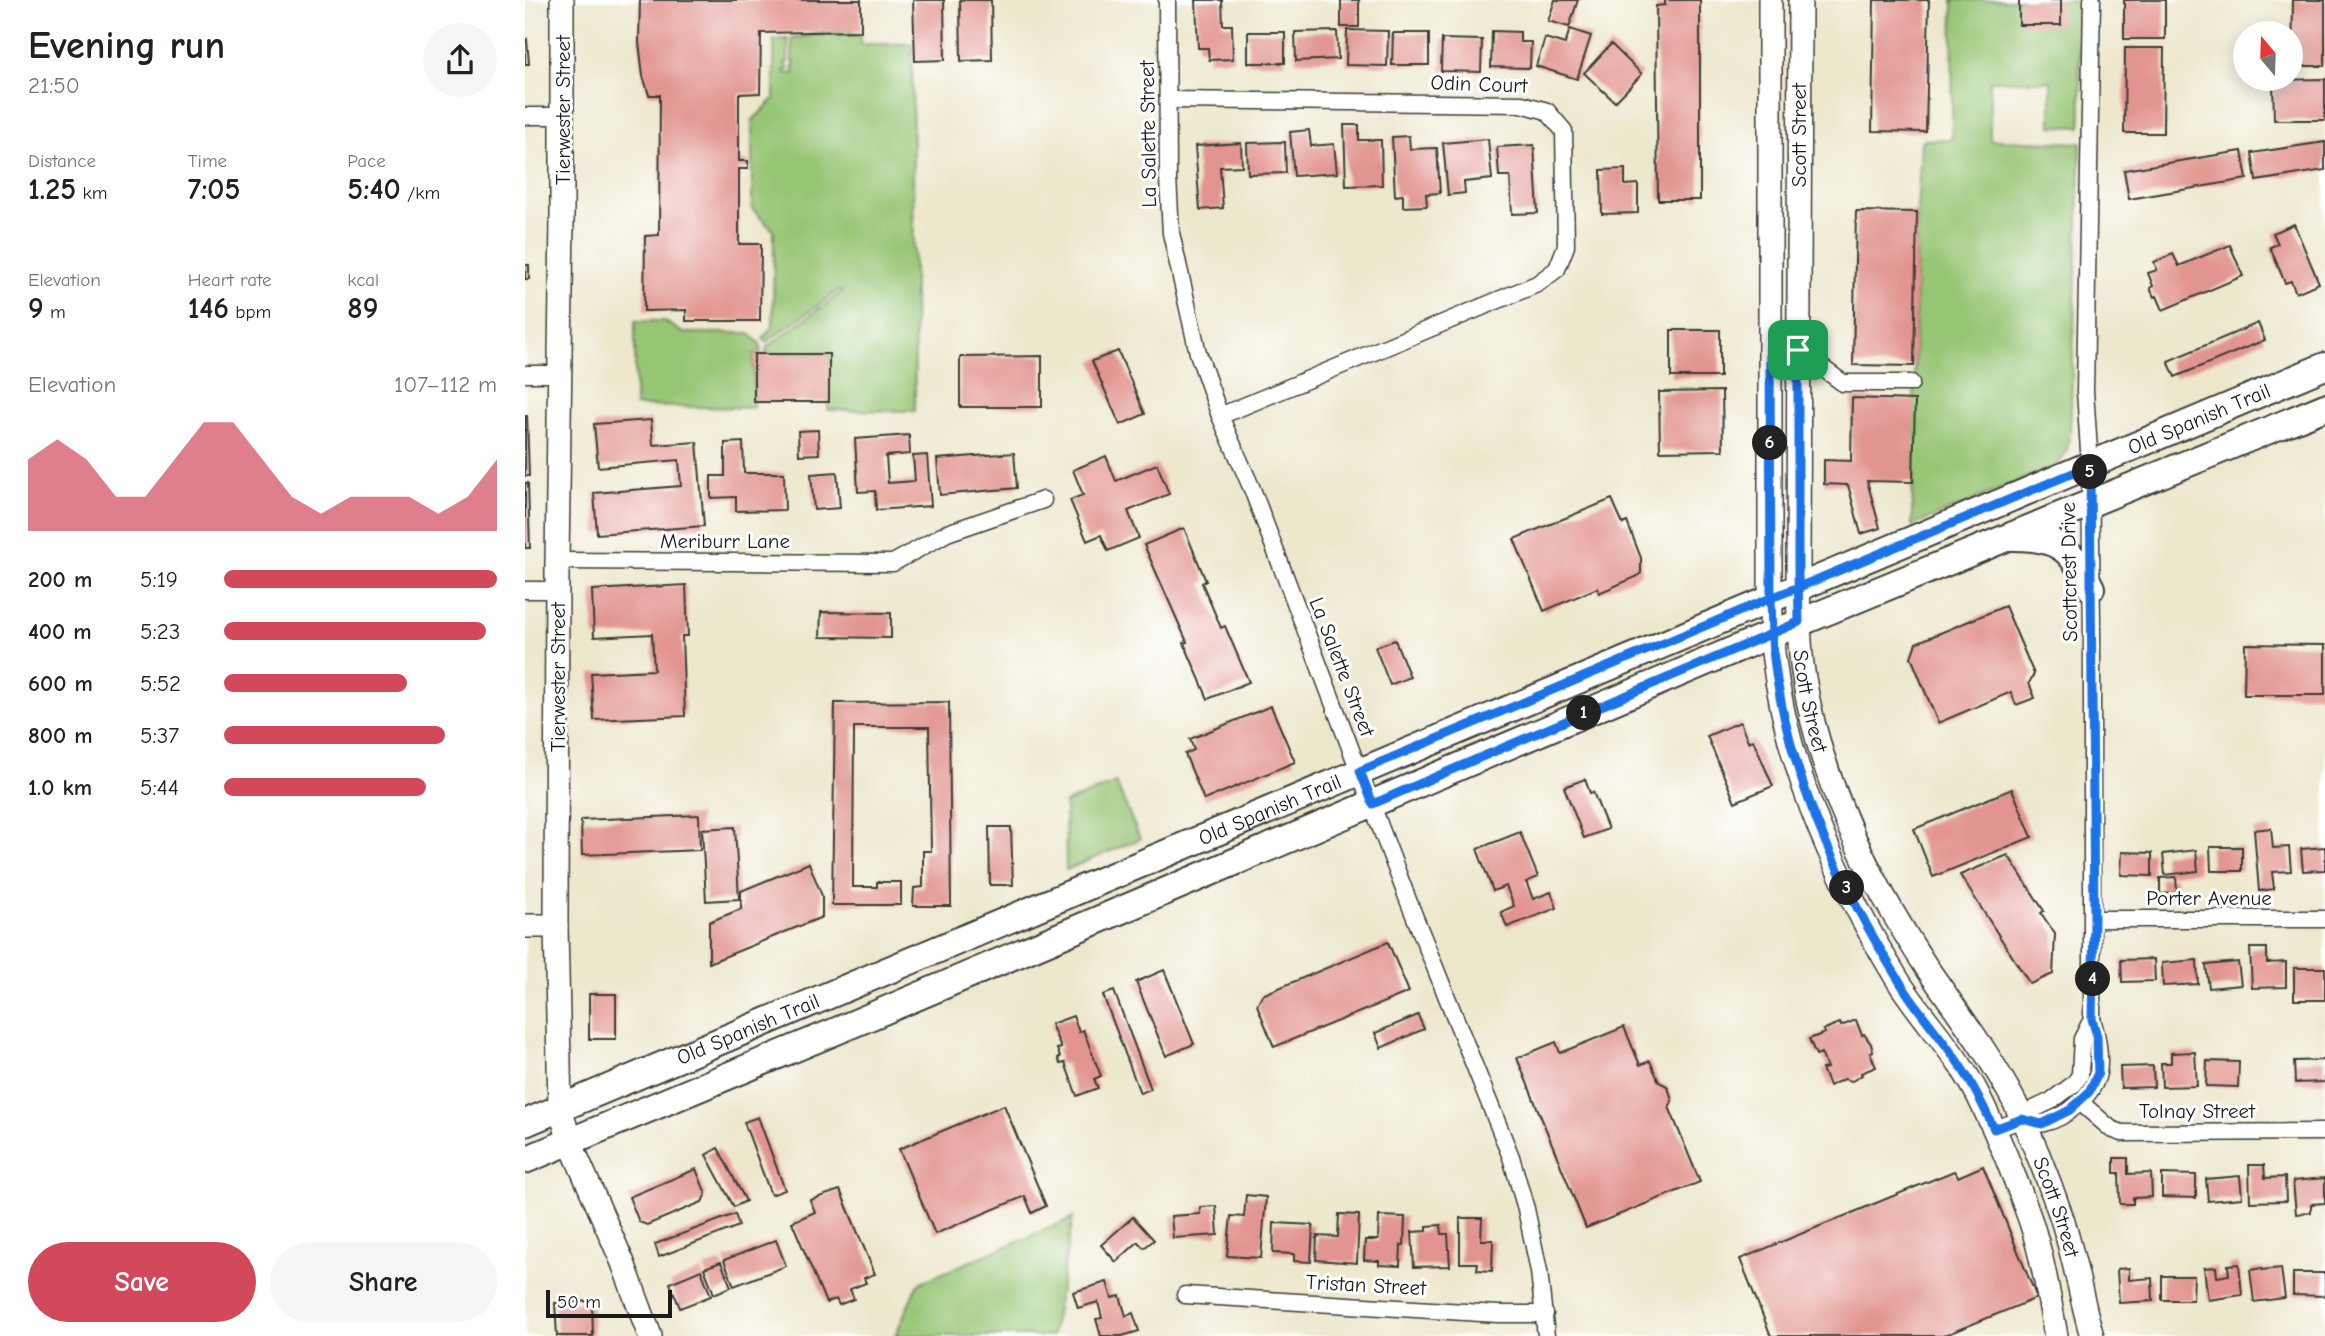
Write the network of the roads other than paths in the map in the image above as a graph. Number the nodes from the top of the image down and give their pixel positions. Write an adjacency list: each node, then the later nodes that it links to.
1 (562, 0): 8 (main road, Tierwester Street)
2 (1167, 0): 6 (street, La Salette Street)
3 (1770, 0): 10 (main road, Scott Street)
4 (1800, 0): 9 (main road, Scott Street)
5 (2092, 0): 18 (street, Scottcrest Drive)
6 (1168, 100): 17 (street, La Salette Street); 17 (street, Odin Court)
7 (525, 116): 8 (street)
8 (563, 116): 13 (main road, Tierwester Street)
9 (1798, 350): 10 (main road); 15 (street); 23 (main road, Scott Street)
10 (1770, 351): 27 (main road, Scott Street)
11 (2325, 366): 14 (main road, Old Spanish Trail)
12 (525, 374): 13 (street)
13 (559, 374): 22 (main road, Tierwester Street)
14 (2298, 377): 16 (main road); 18 (main road, Old Spanish Trail)
15 (1911, 383)
16 (2318, 410): 20 (main road, Old Spanish Trail)
17 (1220, 416): 32 (street, La Salette Street)
18 (2090, 466): 20 (street, Scottcrest Drive); 23 (main road, Old Spanish Trail)
19 (1043, 499): 22 (street, Meriburr Lane)
20 (2089, 503): 21 (main road, Old Spanish Trail); 24 (street, Scottcrest Drive)
21 (2008, 537): 24 (main road); 28 (main road, Old Spanish Trail)
22 (557, 561): 26 (main road, Tierwester Street)
23 (1799, 587): 27 (main road, Old Spanish Trail); 28 (main road, Scott Street)
24 (2091, 588): 37 (street, Scottcrest Drive)
25 (525, 590): 26 (street)
26 (557, 590): 40 (main road, Tierwester Street)
27 (1771, 598): 29 (main road, Scott Street); 30 (main road, Old Spanish Trail)
28 (1799, 622): 29 (main road, Old Spanish Trail); 35 (main road, Scott Street)
29 (1773, 634): 31 (main road, Old Spanish Trail); 41 (main road, Scott Street)
30 (1578, 680): 31 (main road); 32 (main road, Old Spanish Trail)
31 (1594, 709): 33 (main road, Old Spanish Trail)
32 (1360, 771): 33 (street, La Salette Street); 34 (main road, Old Spanish Trail)
33 (1373, 804): 36 (main road, Old Spanish Trail); 56 (street, La Salette Street)
34 (1090, 885): 36 (main road); 42 (main road, Old Spanish Trail)
35 (1888, 905): 41 (main road); 49 (main road, Scott Street)
36 (1102, 918): 43 (main road, Old Spanish Trail)
37 (2094, 919): 38 (street, Porter Avenue); 45 (street, Scottcrest Drive)
38 (2325, 919)
39 (525, 926): 40 (main road)
40 (557, 926): 48 (main road, Tierwester Street)
41 (1867, 926): 51 (main road, Scott Street)
42 (922, 957): 43 (main road); 44 (main road, Old Spanish Trail)
43 (934, 989): 46 (main road, Old Spanish Trail)
44 (819, 999): 46 (main road); 48 (main road, Old Spanish Trail)
45 (2092, 1019): 47 (street, Scottcrest Drive); 49 (street, Scottcrest Drive)
46 (834, 1032): 53 (main road, Old Spanish Trail)
47 (2080, 1102): 49 (street, Scottcrest Drive); 52 (street, Tolnay Street)
48 (560, 1108): 50 (main road, Old Spanish Trail); 53 (main road, Tierwester Street)
49 (2022, 1119): 51 (street, Scottcrest Drive); 60 (main road, Scott Street)
50 (525, 1123)
51 (1994, 1129): 59 (main road, Scott Street)
52 (2325, 1132)
53 (570, 1142): 54 (main road, Old Spanish Trail); 57 (main road, Tierwester Street)
54 (525, 1160)
55 (1185, 1295): 56 (street, Tristan Street)
56 (1545, 1314): 58 (street, La Salette Street)
57 (650, 1336)
58 (1546, 1336)
59 (2056, 1336)
60 (2092, 1336)

